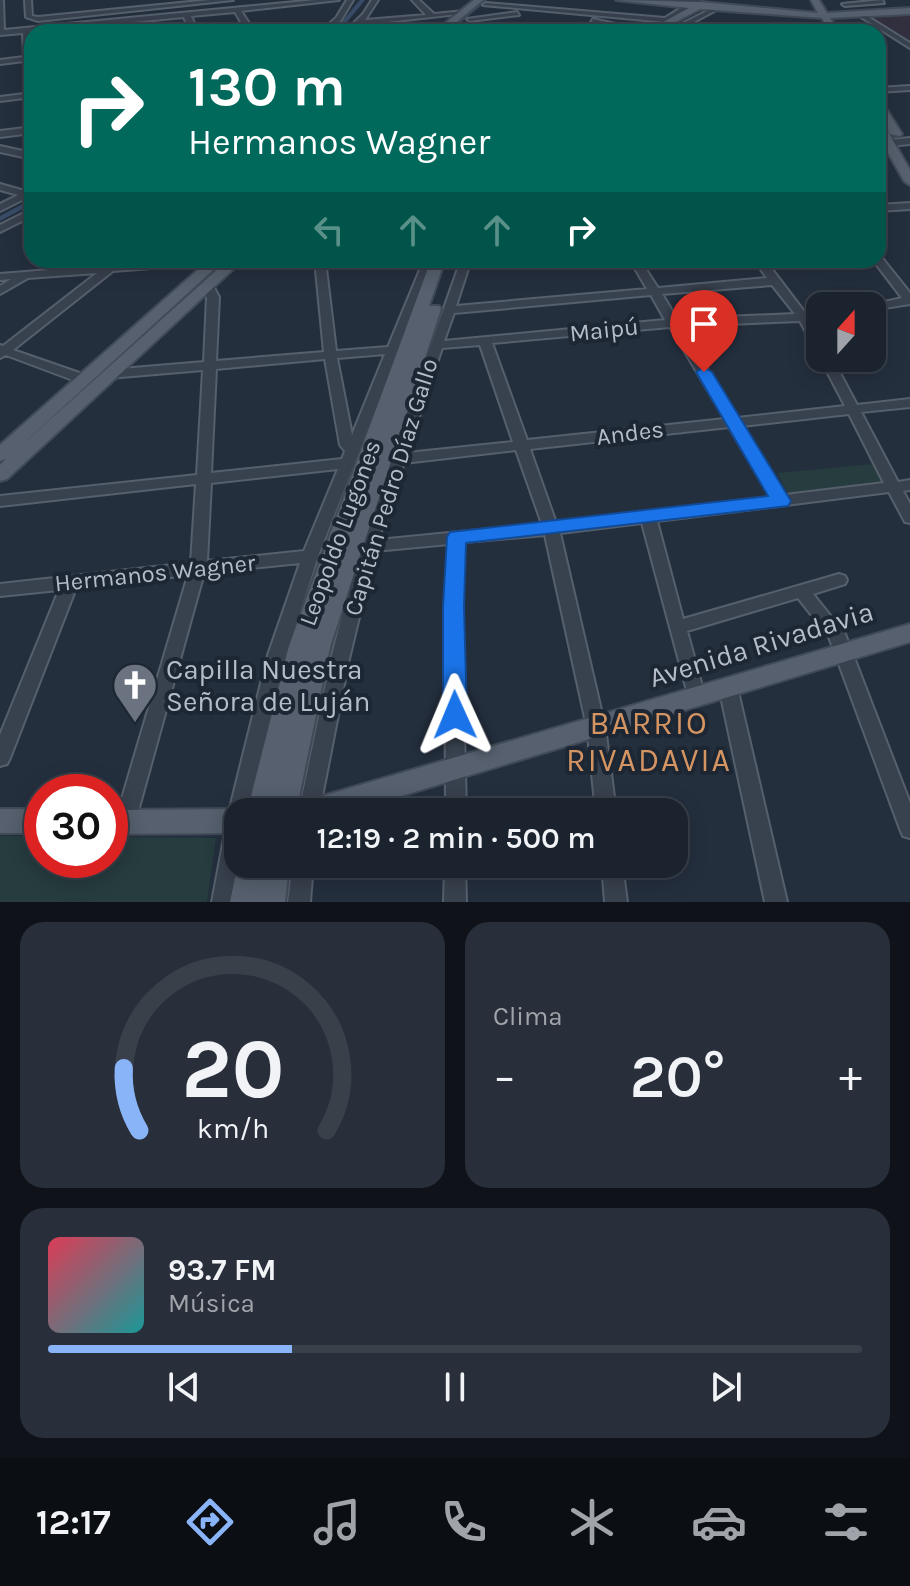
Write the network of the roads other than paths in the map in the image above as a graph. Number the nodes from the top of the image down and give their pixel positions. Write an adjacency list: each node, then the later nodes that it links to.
1 (28, 0): 26 (street)
2 (230, 0): 26 (street)
3 (336, 0): 19 (street)
4 (350, 0): 41 (street)
5 (375, 0): 35 (street)
6 (415, 0): 29 (street)
7 (597, 0): 24 (street)
8 (620, 0): 9 (main road)
9 (631, 0): 17 (main road)
10 (672, 0): 17 (street)
11 (804, 0): 28 (main road)
12 (815, 0): 31 (main road)
13 (0, 1): 53 (street)
14 (881, 1): 18 (street); 23 (street)
15 (95, 2): 26 (street)
16 (486, 2): 22 (street); 30 (main road)
17 (705, 3): 28 (main road); 33 (street); 47 (main road); 48 (main road); 49 (street)
18 (845, 4)
19 (288, 5): 20 (street); 40 (street)
20 (237, 10): 27 (street); 39 (street)
21 (910, 11): 23 (main road)
22 (554, 12): 24 (street); 30 (street); 44 (street); 45 (street)
23 (895, 12): 25 (main road)
24 (590, 14): 33 (street)
25 (860, 14): 31 (main road); 52 (street)
26 (85, 15)
27 (187, 15): 32 (street); 38 (street)
28 (812, 15): 31 (main road); 50 (main road)
29 (432, 16): 30 (street); 34 (street)
30 (467, 16): 42 (main road); 43 (main road)
31 (824, 16): 51 (main road)
32 (135, 20): 36 (street); 37 (street)
33 (666, 20): 46 (street)
34 (374, 22): 35 (street)
35 (359, 23)
36 (111, 24)
37 (136, 24)
38 (191, 24)
39 (246, 24)
40 (301, 24)
41 (332, 24)
42 (453, 24)
43 (460, 24)
44 (551, 24)
45 (605, 24)
46 (657, 24)
47 (665, 24)
48 (672, 24)
49 (680, 24)
50 (817, 24)
51 (829, 24)
52 (876, 24)
53 (0, 25): 56 (street)
54 (24, 31): 56 (street)
55 (886, 31): 57 (street)
56 (0, 33)
57 (910, 46)
58 (24, 59): 59 (street)
59 (0, 62)
60 (910, 88): 61 (street)
61 (886, 90)
62 (24, 96): 63 (street)
63 (0, 99)
64 (886, 123): 67 (main road)
65 (24, 131): 66 (street)
66 (0, 134)
67 (894, 142): 70 (main road); 71 (main road)
68 (0, 149): 69 (street)
69 (24, 154)
70 (910, 157)
71 (910, 181)
72 (0, 187): 73 (street)
73 (24, 191)
74 (24, 195): 77 (street)
75 (886, 205): 76 (street)
76 (910, 206)
77 (0, 208)
78 (24, 216): 79 (street)
79 (0, 229)
80 (121, 268): 91 (street)
81 (207, 268): 111 (main road)
82 (227, 268): 95 (main road)
83 (321, 268): 107 (street)
84 (426, 268): 105 (street, Capitán Pedro Díaz Gallo)
85 (435, 268): 145 (main road, Leopoldo Lugones)
86 (448, 268): 146 (main road, Leopoldo Lugones)
87 (463, 268): 100 (street, Capitán Pedro Díaz Gallo)
88 (640, 268): 97 (street)
89 (765, 268): 94 (street)
90 (884, 268): 98 (street)
91 (109, 269): 92 (street); 106 (street)
92 (26, 275): 93 (street); 96 (street)
93 (0, 277)
94 (775, 281): 97 (street); 101 (street)
95 (208, 286): 108 (street); 110 (main road)
96 (0, 291)
97 (653, 292): 100 (street); 102 (street)
98 (910, 300): 99 (street)
99 (886, 304)
100 (449, 310): 104 (street, Capitán Pedro Díaz Gallo)
101 (805, 320): 102 (street, Maipú)
102 (673, 323): 103 (street, Maipú); 114 (street)
103 (485, 342): 104 (street, Maipú); 115 (street)
104 (436, 345): 118 (street, Capitán Pedro Díaz Gallo)
105 (392, 350): 107 (street); 117 (street, Capitán Pedro Díaz Gallo)
106 (2, 351): 111 (street)
107 (330, 355): 108 (street); 117 (street)
108 (209, 366): 110 (street); 120 (street)
109 (834, 372): 113 (street)
110 (109, 374): 119 (main road)
111 (83, 379): 116 (main road)
112 (910, 403): 113 (street, Andes)
113 (855, 410): 114 (street, Andes); 121 (street)
114 (735, 420): 115 (street, Andes); 123 (street)
115 (522, 446): 118 (street, Andes); 126 (street)
116 (0, 455)
117 (352, 456): 120 (street); 129 (street, Capitán Pedro Díaz Gallo)
118 (397, 459): 128 (street, Capitán Pedro Díaz Gallo)
119 (0, 475)
120 (202, 480): 122 (street); 130 (street)
121 (902, 486): 123 (street); 125 (street)
122 (0, 501)
123 (781, 501): 124 (street)
124 (648, 517): 126 (street); 135 (street)
125 (910, 518)
126 (551, 529): 127 (street); 140 (street)
127 (457, 537): 128 (street); 142 (street)
128 (368, 546): 147 (street, Capitán Pedro Díaz Gallo)
129 (310, 556): 130 (street, Hermanos Wagner); 144 (street, Capitán Pedro Díaz Gallo)
130 (198, 568): 132 (street, Hermanos Wagner); 143 (street)
131 (839, 580): 134 (street)
132 (70, 582): 133 (street, Hermanos Wagner); 141 (street)
133 (0, 590)
134 (802, 591): 135 (street); 137 (street)
135 (677, 627): 139 (street)
136 (910, 633): 137 (main road, Avenida Rivadavia)
137 (842, 653): 138 (main road, Avenida Rivadavia); 155 (street)
138 (728, 687): 139 (main road, Avenida Rivadavia); 168 (street)
139 (696, 697): 140 (main road, Avenida Rivadavia)
140 (596, 727): 142 (main road, Avenida Rivadavia); 150 (street)
141 (0, 758)
142 (456, 768): 148 (main road, Avenida Rivadavia); 149 (street)
143 (128, 788)
144 (243, 798)
145 (263, 798)
146 (286, 798)
147 (312, 798)
148 (356, 798)
149 (456, 798)
150 (604, 798)
151 (224, 818): 154 (main road)
152 (0, 821): 153 (main road)
153 (24, 821)
154 (128, 822)
155 (910, 829)
156 (227, 878): 162 (street, Capitán Pedro Díaz Gallo)
157 (248, 878): 163 (main road)
158 (274, 878): 164 (main road)
159 (302, 878): 165 (street)
160 (455, 878): 166 (street)
161 (613, 878): 167 (street)
162 (223, 902)
163 (244, 902)
164 (271, 902)
165 (299, 902)
166 (455, 902)
167 (616, 902)
168 (776, 902)

